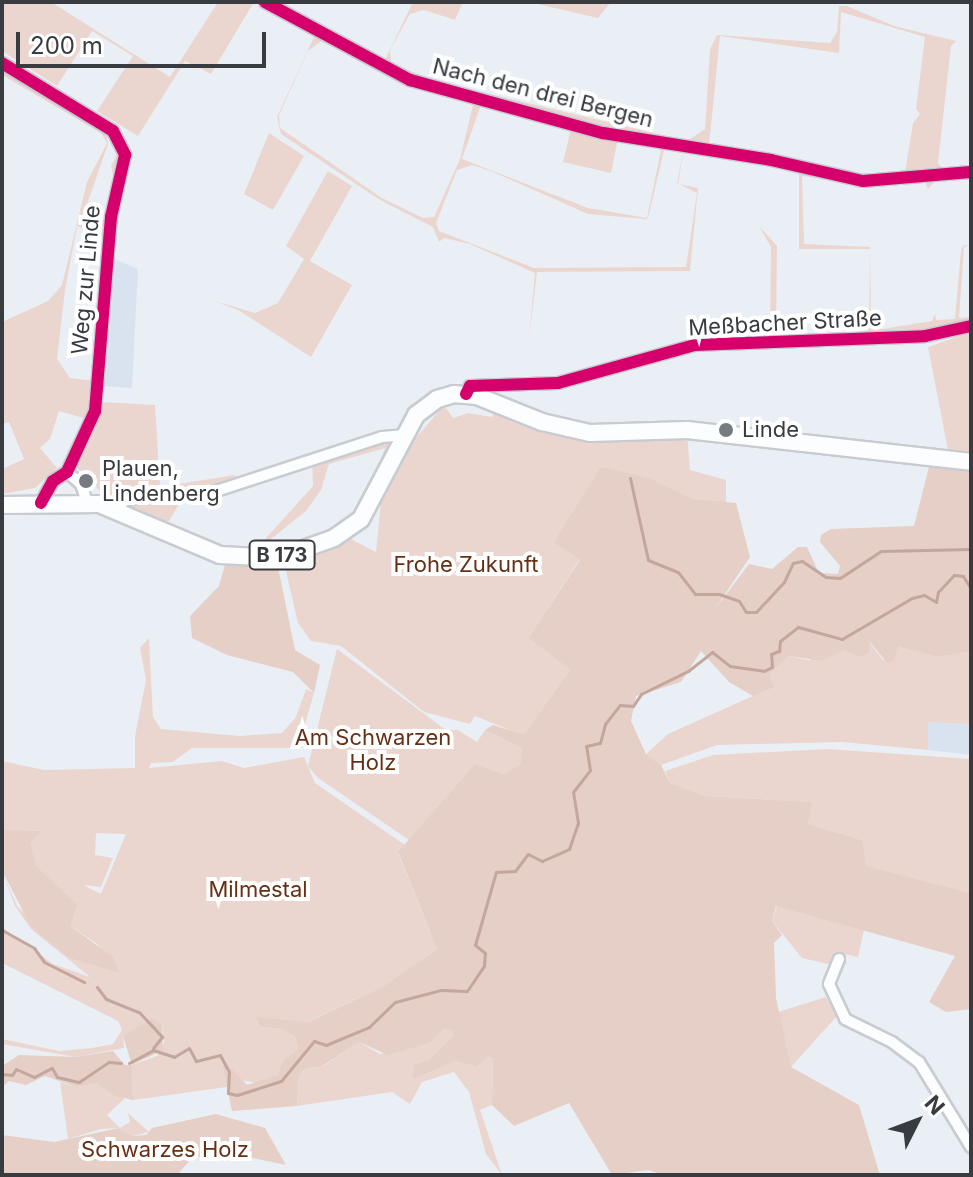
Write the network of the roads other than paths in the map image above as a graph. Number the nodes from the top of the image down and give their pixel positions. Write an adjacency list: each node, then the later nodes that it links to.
1 (265, 2): 3 (street, Nach den drei Bergen)
2 (2, 63): 8 (street, Weg zur Linde)
3 (971, 172)
4 (971, 326): 5 (street, Meßbacher Straße)
5 (466, 394): 6 (main road, B 173); 7 (main road)
6 (403, 435): 12 (street); 12 (main road, B 173)
7 (971, 462)
8 (67, 472): 9 (street); 10 (street, Weg zur Linde)
9 (87, 502): 10 (main road, B 173); 12 (main road, B 173)
10 (41, 503): 11 (main road, B 173)
11 (2, 505)
12 (116, 508)
13 (839, 959): 14 (street)
14 (971, 1147)

